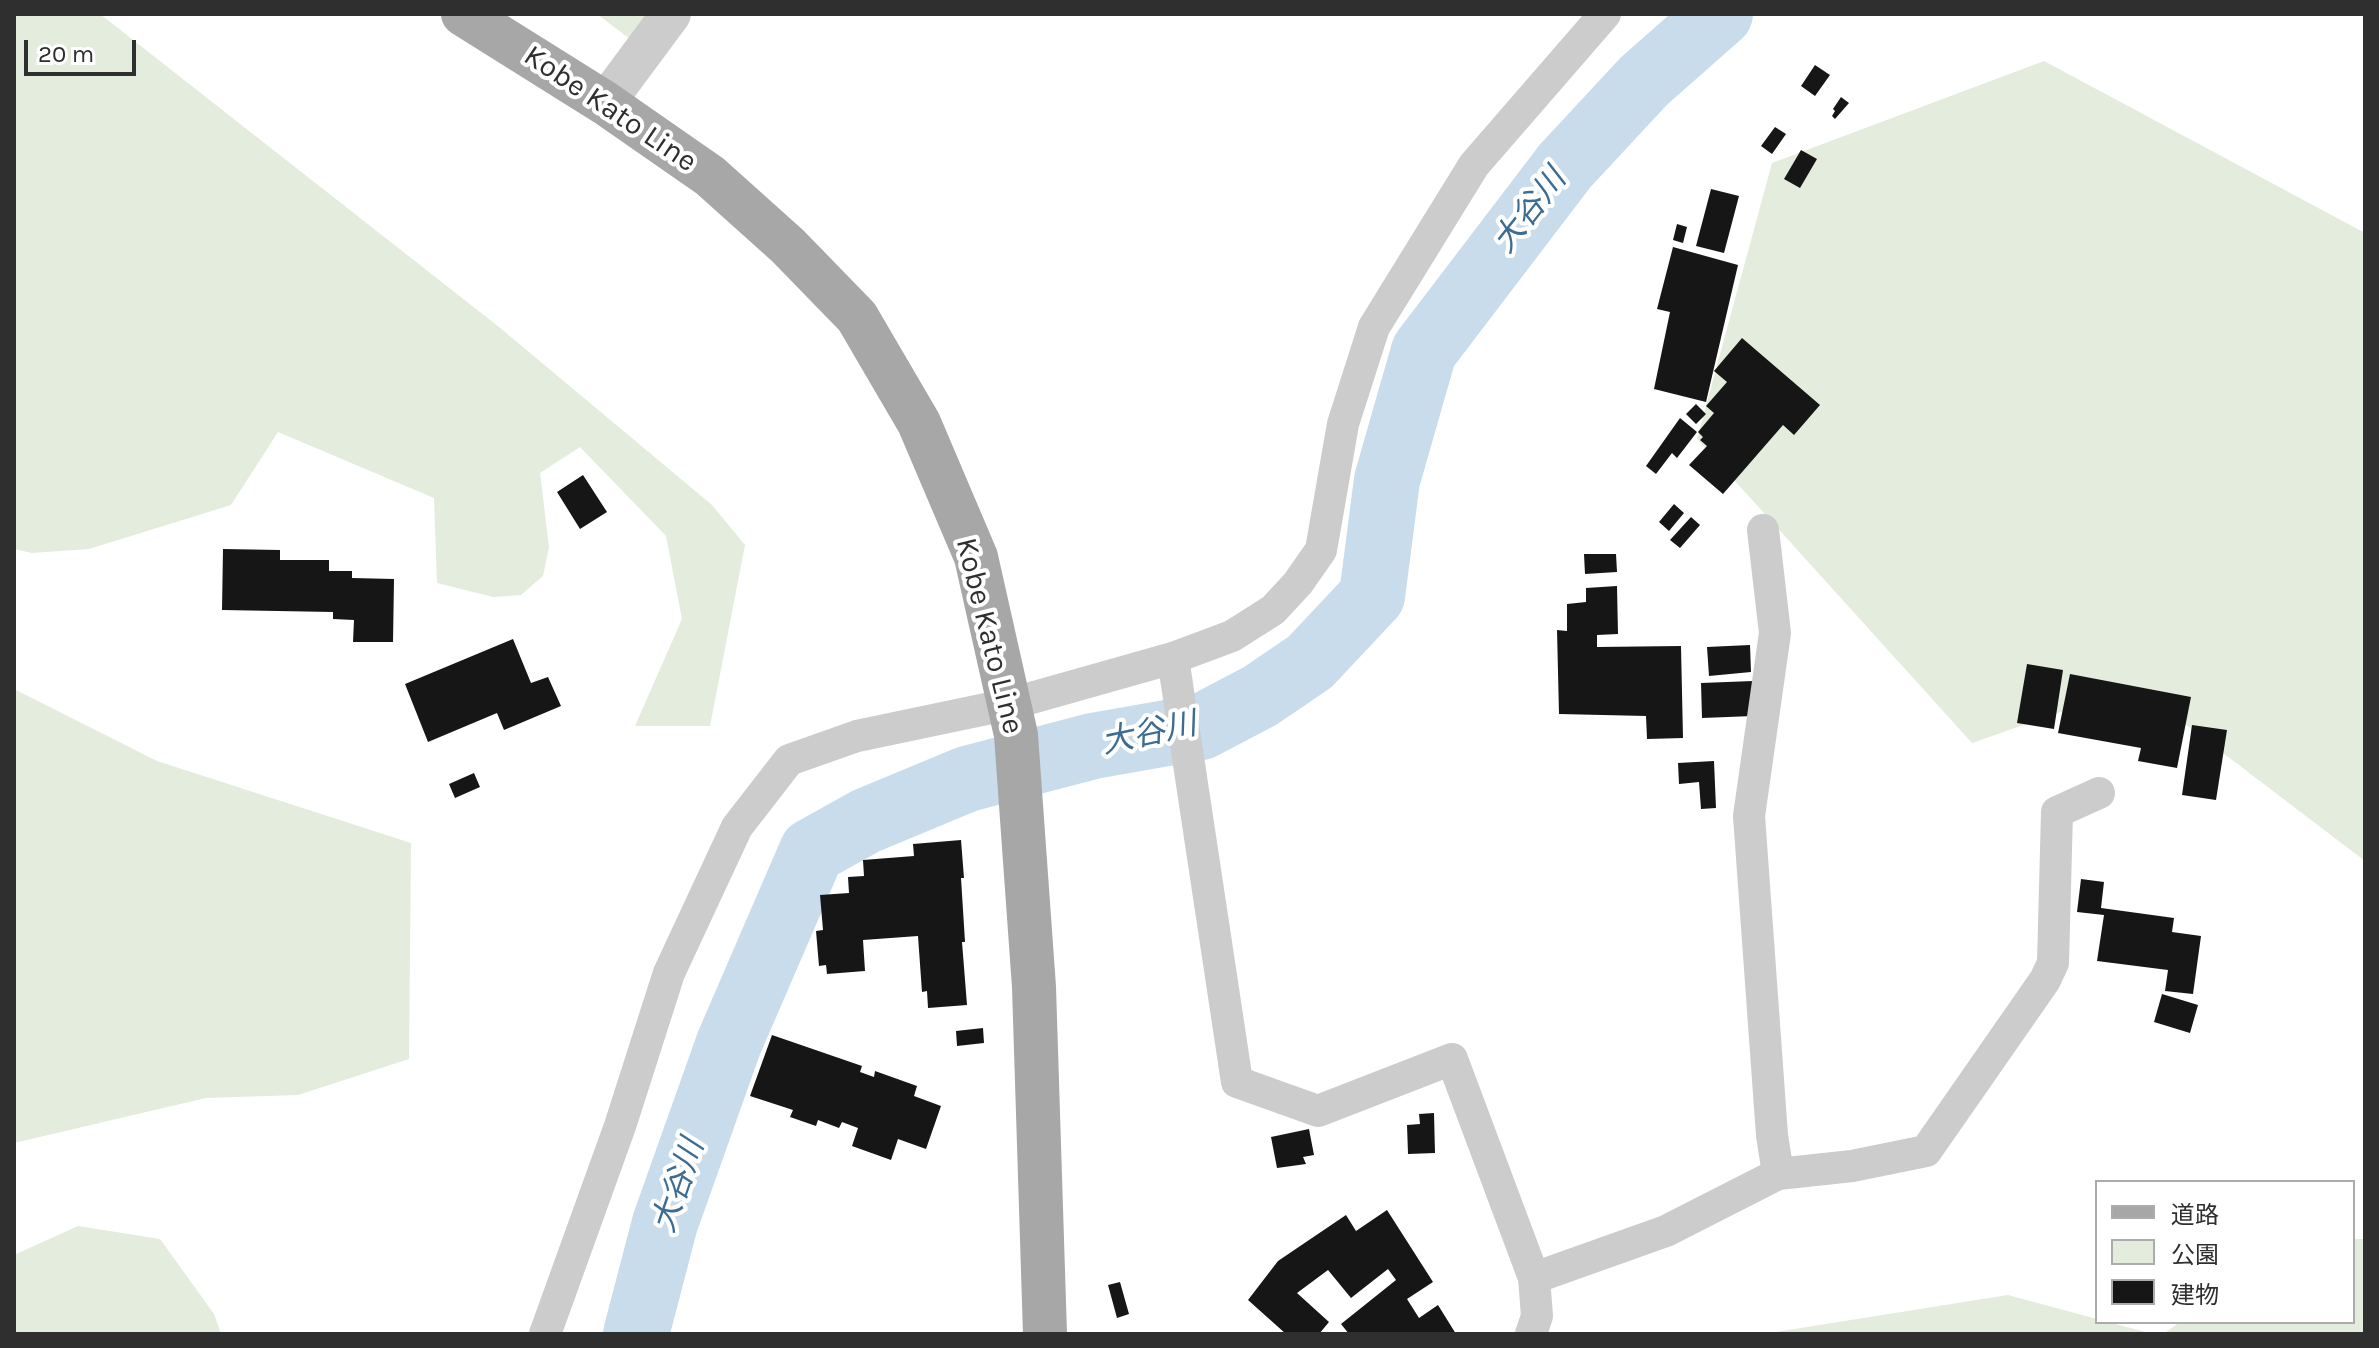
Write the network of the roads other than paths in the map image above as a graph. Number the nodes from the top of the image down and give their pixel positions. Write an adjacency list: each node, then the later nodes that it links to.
1 (463, 14): 4 (main road, Kobe Kato Line)
2 (671, 14): 4 (street)
3 (1605, 14): 6 (street)
4 (605, 103): 7 (main road, Kobe Kato Line)
5 (1763, 530): 9 (street)
6 (1176, 671): 7 (street); 10 (street)
7 (1013, 720): 11 (street); 12 (main road, Kobe Kato Line)
8 (2099, 793): 9 (street)
9 (1778, 1174): 10 (street)
10 (1534, 1278): 13 (street)
11 (545, 1334)
12 (1045, 1334)
13 (1531, 1334)

